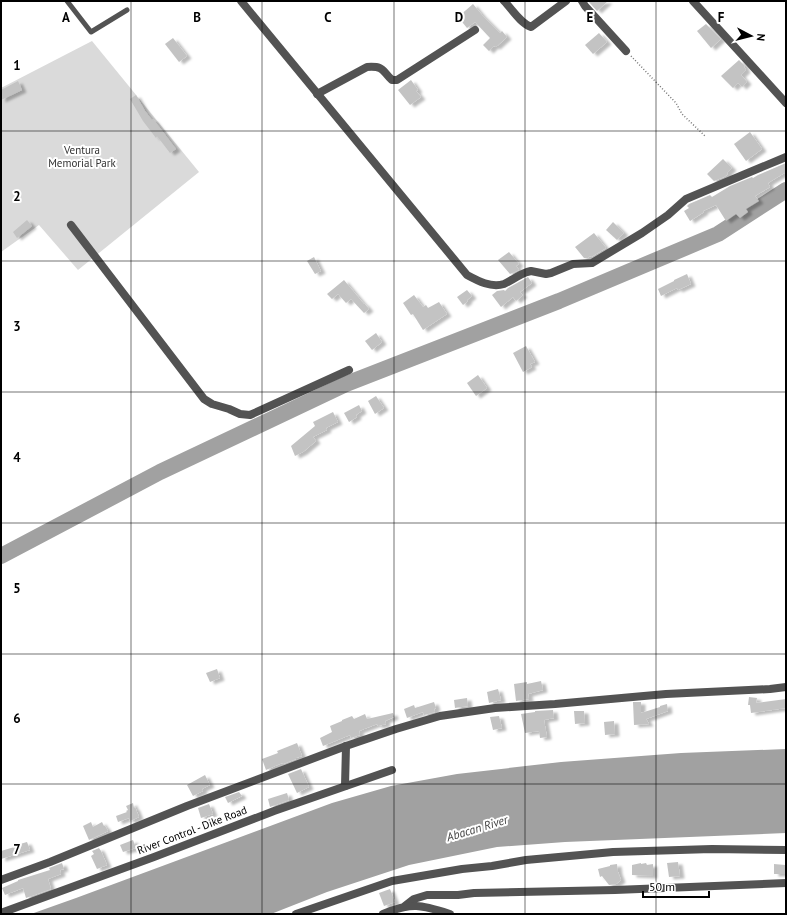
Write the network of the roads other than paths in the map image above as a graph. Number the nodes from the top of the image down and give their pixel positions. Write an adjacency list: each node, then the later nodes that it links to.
1 (67, 1): 7 (lane)
2 (241, 1): 10 (street)
3 (504, 1): 4 (street)
4 (566, 1)
5 (582, 1): 9 (street)
6 (693, 1): 11 (street)
7 (127, 10)
8 (475, 30): 10 (street)
9 (626, 51)
10 (317, 94): 12 (street)
11 (786, 103)
12 (786, 156)
13 (71, 225): 14 (street)
14 (349, 370)
15 (786, 687): 16 (street)
16 (346, 746): 18 (street); 20 (street)
17 (392, 770): 18 (street, River Control - Dike Road)
18 (345, 786): 23 (street, River Control - Dike Road)
19 (786, 850): 24 (street)
20 (1, 880)
21 (786, 883): 22 (street)
22 (405, 906): 25 (street); 26 (street)
23 (1, 912)
24 (296, 914)
25 (383, 914)
26 (450, 914)

